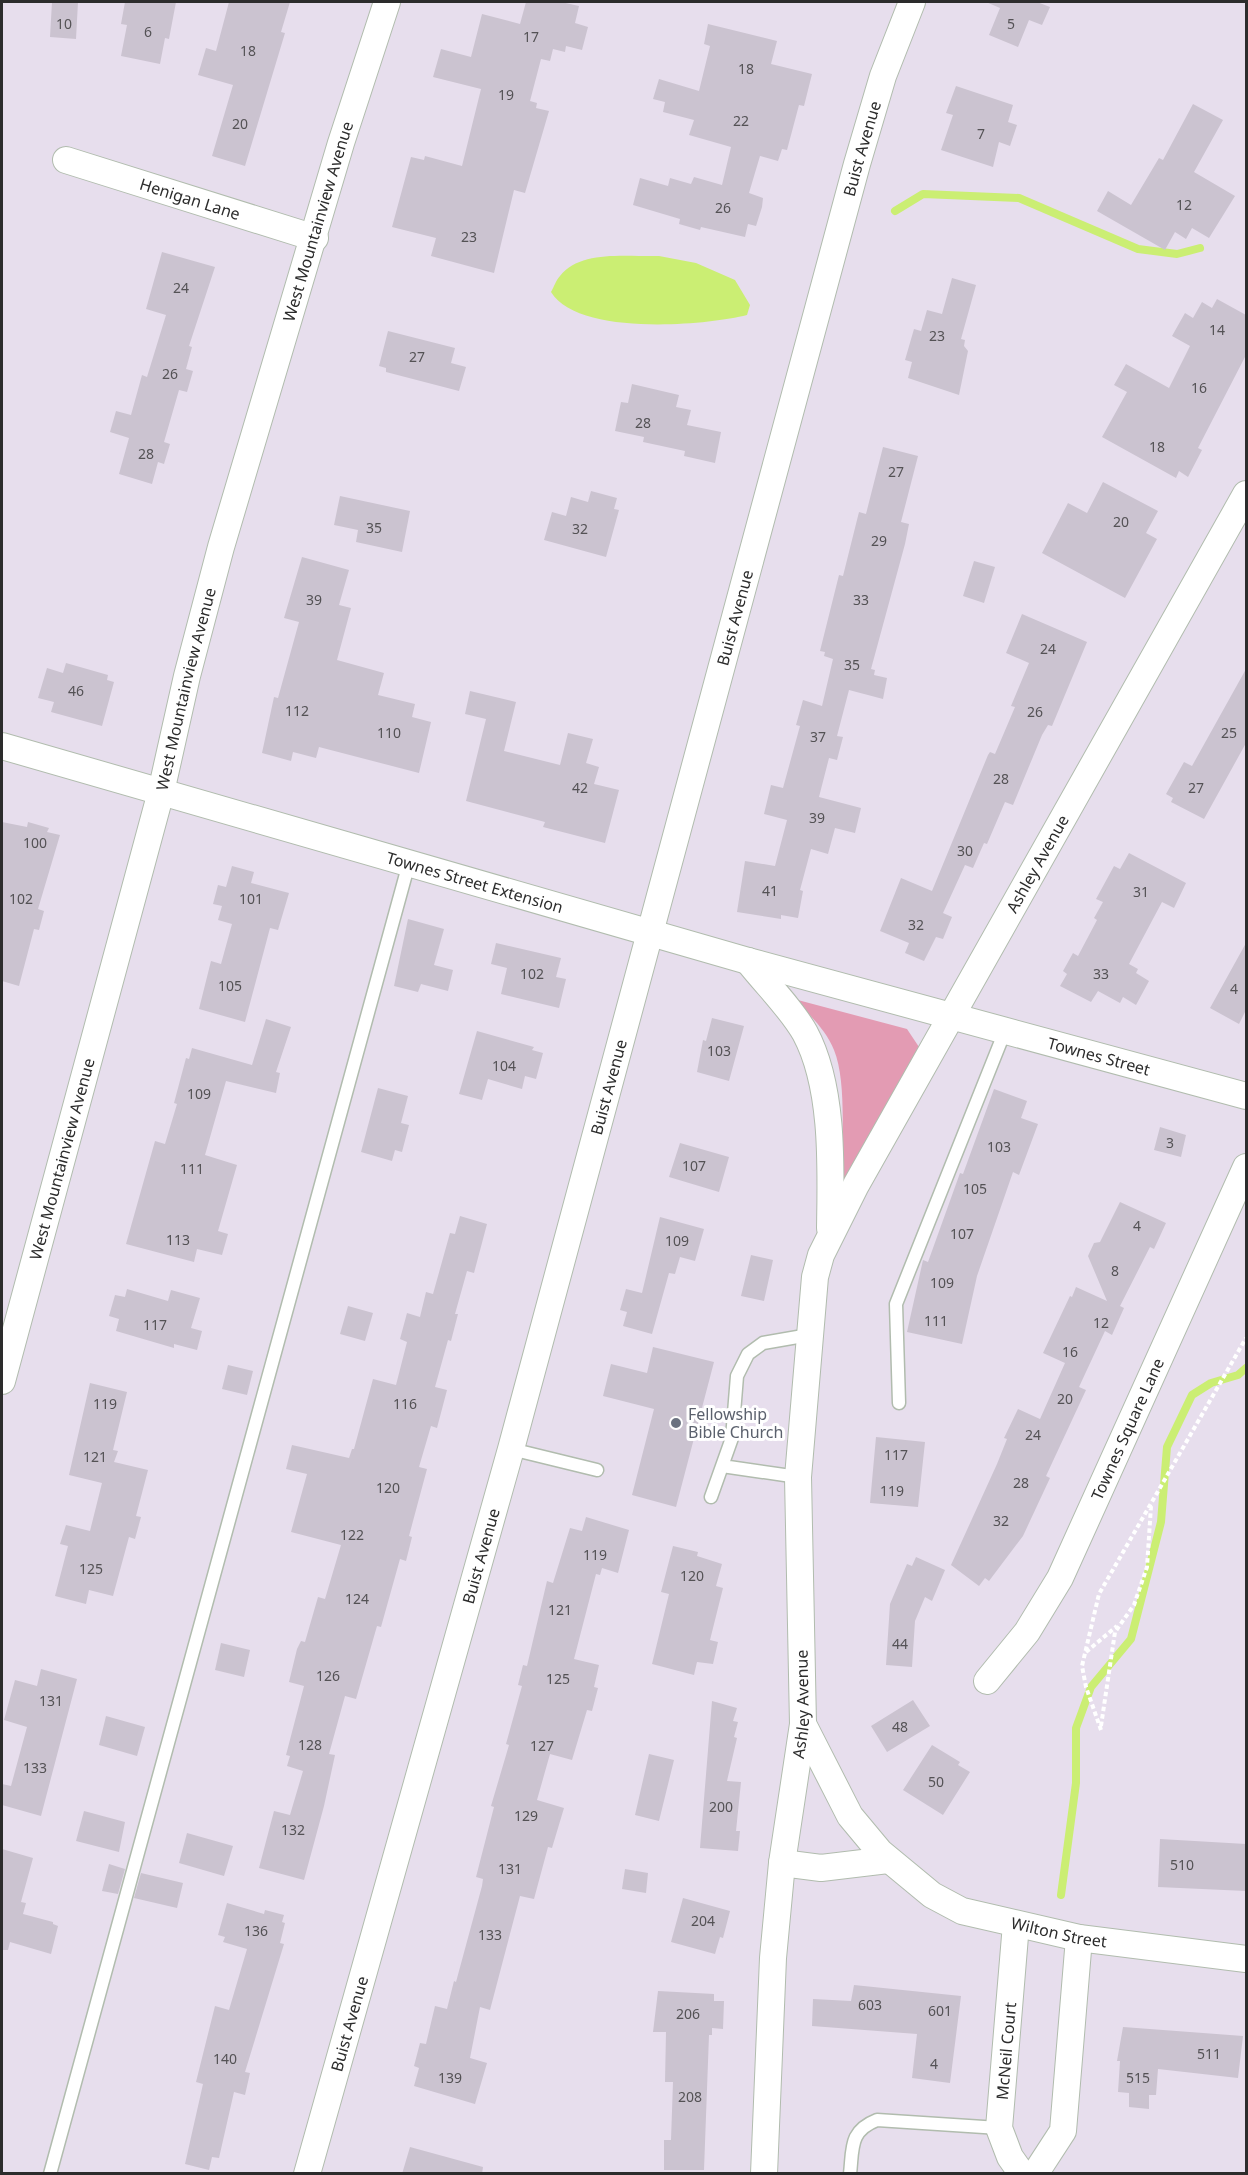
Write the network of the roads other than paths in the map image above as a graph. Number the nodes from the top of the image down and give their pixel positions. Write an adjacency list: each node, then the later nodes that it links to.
1 (387, 2): 4 (street, West Mountainview Avenue)
2 (912, 2): 9 (street, Buist Avenue)
3 (66, 160): 4 (street, Henigan Lane)
4 (315, 238): 7 (street, West Mountainview Avenue)
5 (1246, 494): 11 (street, Ashley Avenue)
6 (2, 746): 7 (street, Townes Street Extension)
7 (161, 792): 8 (street, Townes Street Extension); 17 (street, West Mountainview Avenue)
8 (409, 863): 9 (street, Townes Street Extension); 32 (lane)
9 (652, 932): 10 (street, Townes Street Extension); 19 (street, Buist Avenue)
10 (748, 961): 11 (street, Townes Street Extension); 15 (street, Ashley Avenue)
11 (950, 1017): 12 (street, Townes Street); 15 (street, Ashley Avenue)
12 (1005, 1031): 13 (street, Townes Street); 18 (lane)
13 (1246, 1096)
14 (1246, 1167): 24 (street, Townes Square Lane)
15 (830, 1235): 16 (street, Ashley Avenue)
16 (809, 1335): 20 (lane); 22 (street, Ashley Avenue)
17 (2, 1382)
18 (899, 1402)
19 (511, 1449): 21 (lane); 33 (street, Buist Avenue)
20 (722, 1466): 22 (lane); 23 (lane)
21 (597, 1470)
22 (798, 1477): 25 (street, Ashley Avenue)
23 (711, 1497)
24 (987, 1681)
25 (803, 1724): 26 (street, Wilton Street); 27 (street, Ashley Avenue)
26 (888, 1860): 27 (street); 28 (street, Wilton Street)
27 (782, 1863): 34 (street, Ashley Avenue)
28 (1016, 1924): 29 (street, Wilton Street); 31 (street, McNeil Court)
29 (1079, 1938): 30 (street, Wilton Street); 37 (street)
30 (1246, 1959)
31 (999, 2128): 35 (lane); 36 (street, McNeil Court)
32 (50, 2174)
33 (307, 2174)
34 (764, 2174)
35 (850, 2174)
36 (1022, 2174)
37 (1035, 2174)

